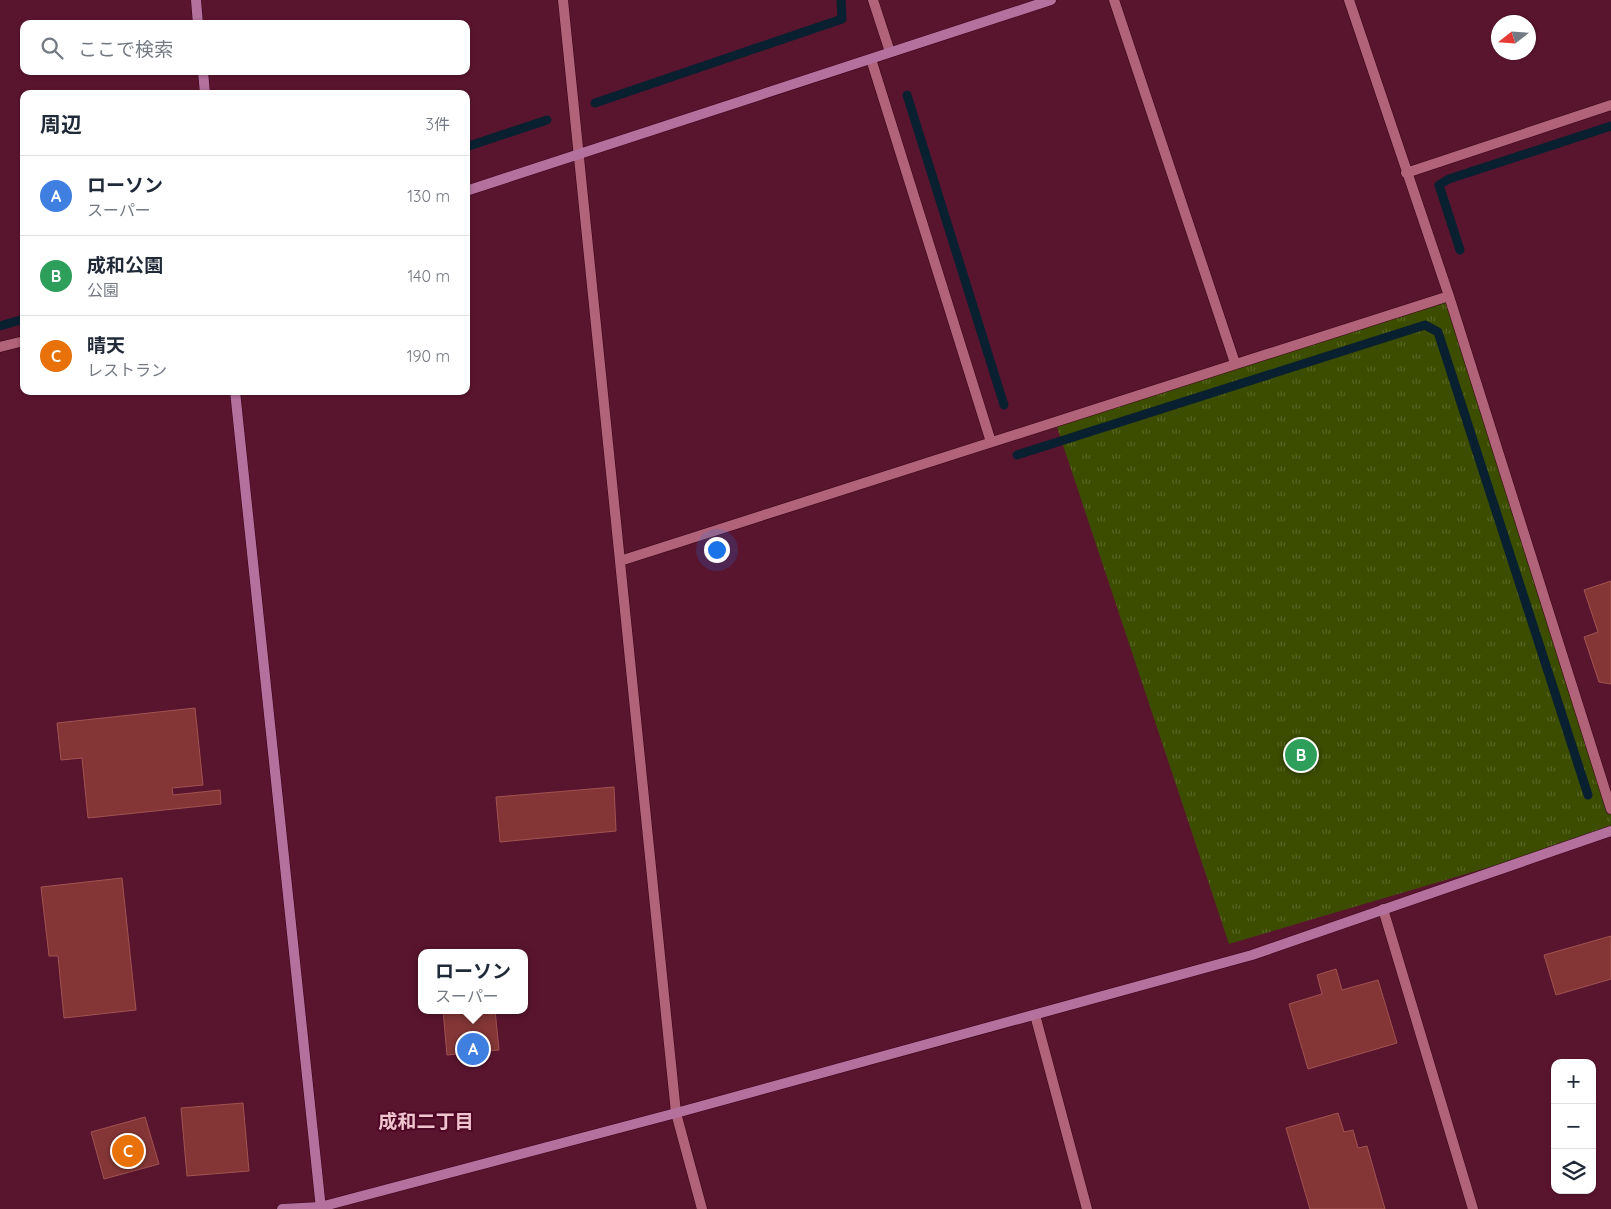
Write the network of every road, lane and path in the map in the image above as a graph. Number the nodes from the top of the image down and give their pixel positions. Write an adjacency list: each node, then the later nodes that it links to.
1 (196, 0): 7 (street)
2 (563, 0): 13 (street)
3 (872, 0): 8 (street)
4 (1051, 0): 8 (street)
5 (1114, 0): 19 (street)
6 (1349, 0): 14 (street)
7 (198, 20)
8 (890, 52): 9 (street)
9 (871, 59): 13 (street); 21 (street)
10 (203, 75): 11 (street)
11 (205, 90)
12 (1611, 105): 14 (street)
13 (578, 155): 15 (street); 22 (street)
14 (1406, 173): 16 (street)
15 (470, 190)
16 (1449, 296): 19 (street); 23 (street)
17 (20, 342): 18 (street)
18 (0, 348)
19 (1236, 363): 21 (street)
20 (236, 395): 28 (street)
21 (990, 442): 22 (street)
22 (620, 561): 27 (street)
23 (1611, 809)
24 (1611, 831): 25 (street)
25 (1383, 909): 26 (street); 32 (street)
26 (1035, 1015): 27 (street); 31 (street)
27 (676, 1113): 28 (street); 30 (street)
28 (321, 1208): 29 (street)
29 (282, 1209)
30 (702, 1209)
31 (1087, 1209)
32 (1473, 1209)

